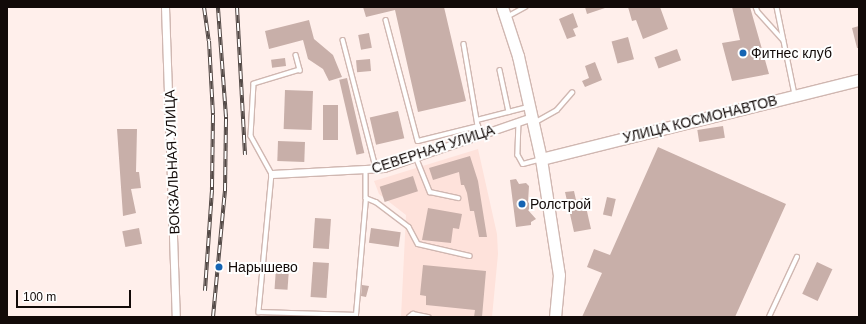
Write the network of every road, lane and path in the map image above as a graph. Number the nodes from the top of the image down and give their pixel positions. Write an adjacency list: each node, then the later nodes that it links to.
1 (165, 7): 31 (street, ВОКЗАЛЬНАЯ УЛИЦА)
2 (525, 7): 5 (lane)
3 (756, 7): 8 (lane)
4 (777, 7): 8 (lane)
5 (504, 12): 16 (main road)
6 (386, 20): 19 (lane)
7 (342, 40): 23 (lane)
8 (784, 40): 14 (lane)
9 (464, 44): 17 (lane)
10 (296, 55): 25 (lane)
11 (500, 70): 15 (lane)
12 (859, 80): 14 (main road, УЛИЦА КОСМОНАВТОВ)
13 (572, 93): 16 (lane)
14 (795, 96): 22 (main road, УЛИЦА КОСМОНАВТОВ)
15 (509, 112): 16 (lane); 17 (lane)
16 (531, 116): 18 (street, СЕВЕРНАЯ УЛИЦА); 22 (main road)
17 (477, 120): 19 (lane)
18 (519, 122): 20 (street, СЕВЕРНАЯ УЛИЦА); 22 (lane)
19 (478, 126): 20 (lane)
20 (483, 134): 21 (street, СЕВЕРНАЯ УЛИЦА)
21 (416, 157): 23 (street, СЕВЕРНАЯ УЛИЦА); 27 (lane)
22 (541, 159): 35 (main road)
23 (376, 169): 24 (street, СЕВЕРНАЯ УЛИЦА)
24 (366, 170): 25 (street); 26 (lane, СЕВЕРНАЯ УЛИЦА)
25 (272, 174): 30 (lane)
26 (366, 198): 28 (lane); 30 (lane, СЕВЕРНАЯ УЛИЦА)
27 (458, 198)
28 (470, 256)
29 (797, 257): 36 (lane)
30 (259, 312): 32 (lane)
31 (176, 317)
32 (258, 317)
33 (410, 317): 34 (lane)
34 (429, 317)
35 (555, 317)
36 (770, 317)

